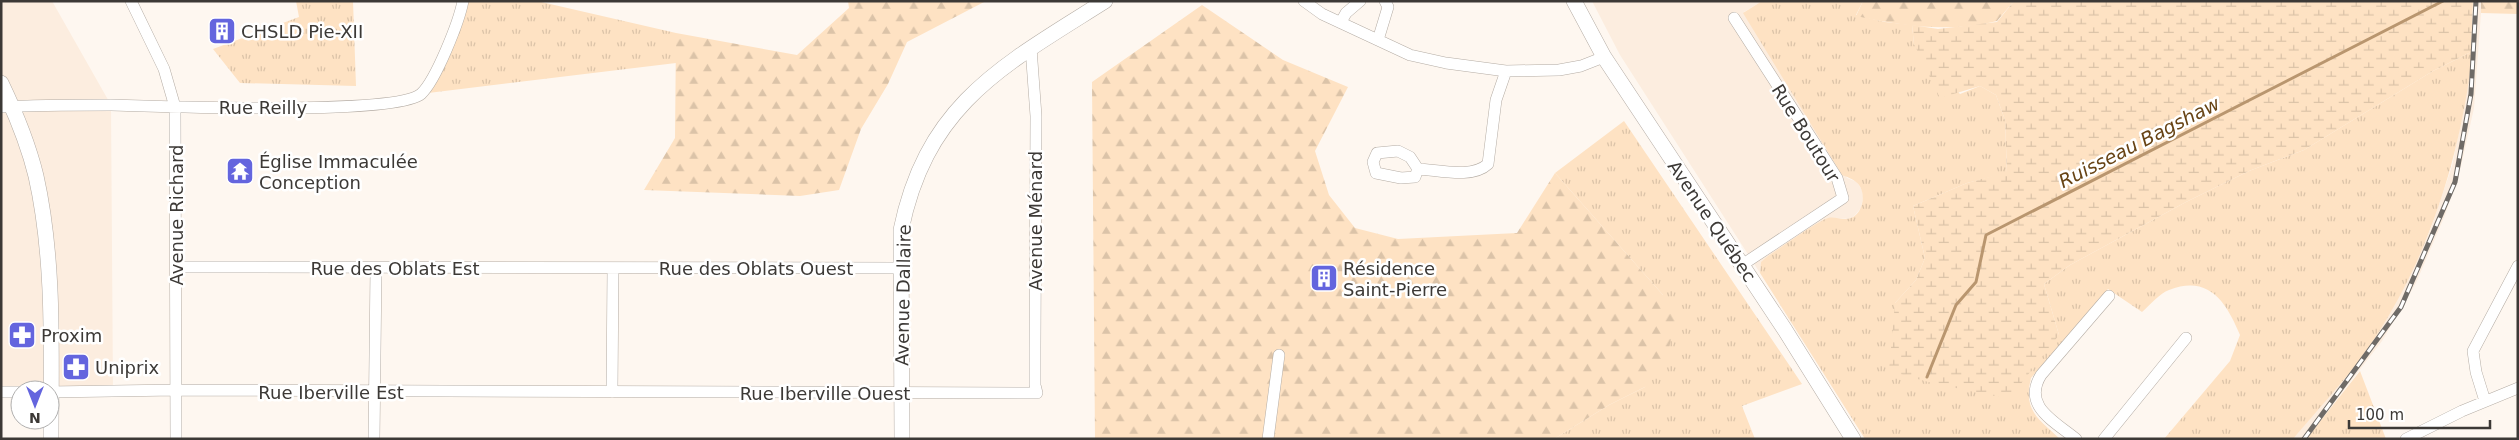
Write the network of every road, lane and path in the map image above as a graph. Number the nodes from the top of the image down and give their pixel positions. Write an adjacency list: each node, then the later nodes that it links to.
1 (131, 1): 16 (street, Avenue Richard)
2 (464, 1): 16 (street, Rue Reilly)
3 (1105, 1): 11 (street, Avenue Dallaire)
4 (1304, 1): 9 (street)
5 (1360, 1): 9 (street)
6 (1385, 1): 10 (street)
7 (1574, 1): 12 (street, Avenue Québec)
8 (1734, 18): 18 (street, Rue Boutour)
9 (1341, 22): 10 (street)
10 (1378, 40): 13 (street)
11 (1031, 48): 22 (street, Avenue Dallaire); 33 (street, Avenue Ménard)
12 (1604, 57): 13 (street); 18 (street, Avenue Québec)
13 (1506, 71): 17 (street)
14 (1, 82): 15 (street)
15 (7, 107): 16 (street, Rue Reilly); 27 (street)
16 (175, 107): 20 (street, Avenue Richard)
17 (1418, 169)
18 (1742, 266): 40 (street, Avenue Québec)
19 (2518, 266): 35 (street)
20 (177, 267): 23 (street, Rue des Oblats Est); 29 (street, Avenue Richard)
21 (612, 268): 22 (street, Rue des Oblats Ouest); 23 (street, Rue des Oblats Est); 32 (street)
22 (900, 268): 34 (street, Avenue Dallaire)
23 (376, 269): 31 (street)
24 (2109, 296): 41 (street)
25 (2186, 338): 42 (street)
26 (1279, 355): 39 (street)
27 (50, 380)
28 (2518, 388): 35 (street)
29 (176, 390): 30 (street, Rue Iberville Est); 31 (street, Rue Iberville Est); 36 (street, Avenue Richard)
30 (60, 392)
31 (374, 392): 32 (street, Rue Iberville Est); 37 (street)
32 (612, 392): 34 (street, Rue Iberville Ouest)
33 (1037, 393): 34 (street, Rue Iberville Ouest)
34 (901, 394): 38 (street, Avenue Dallaire)
35 (2485, 401): 43 (street)
36 (176, 439)
37 (374, 439)
38 (902, 439)
39 (1268, 439)
40 (1853, 439)
41 (2076, 439)
42 (2104, 439)
43 (2406, 439)

